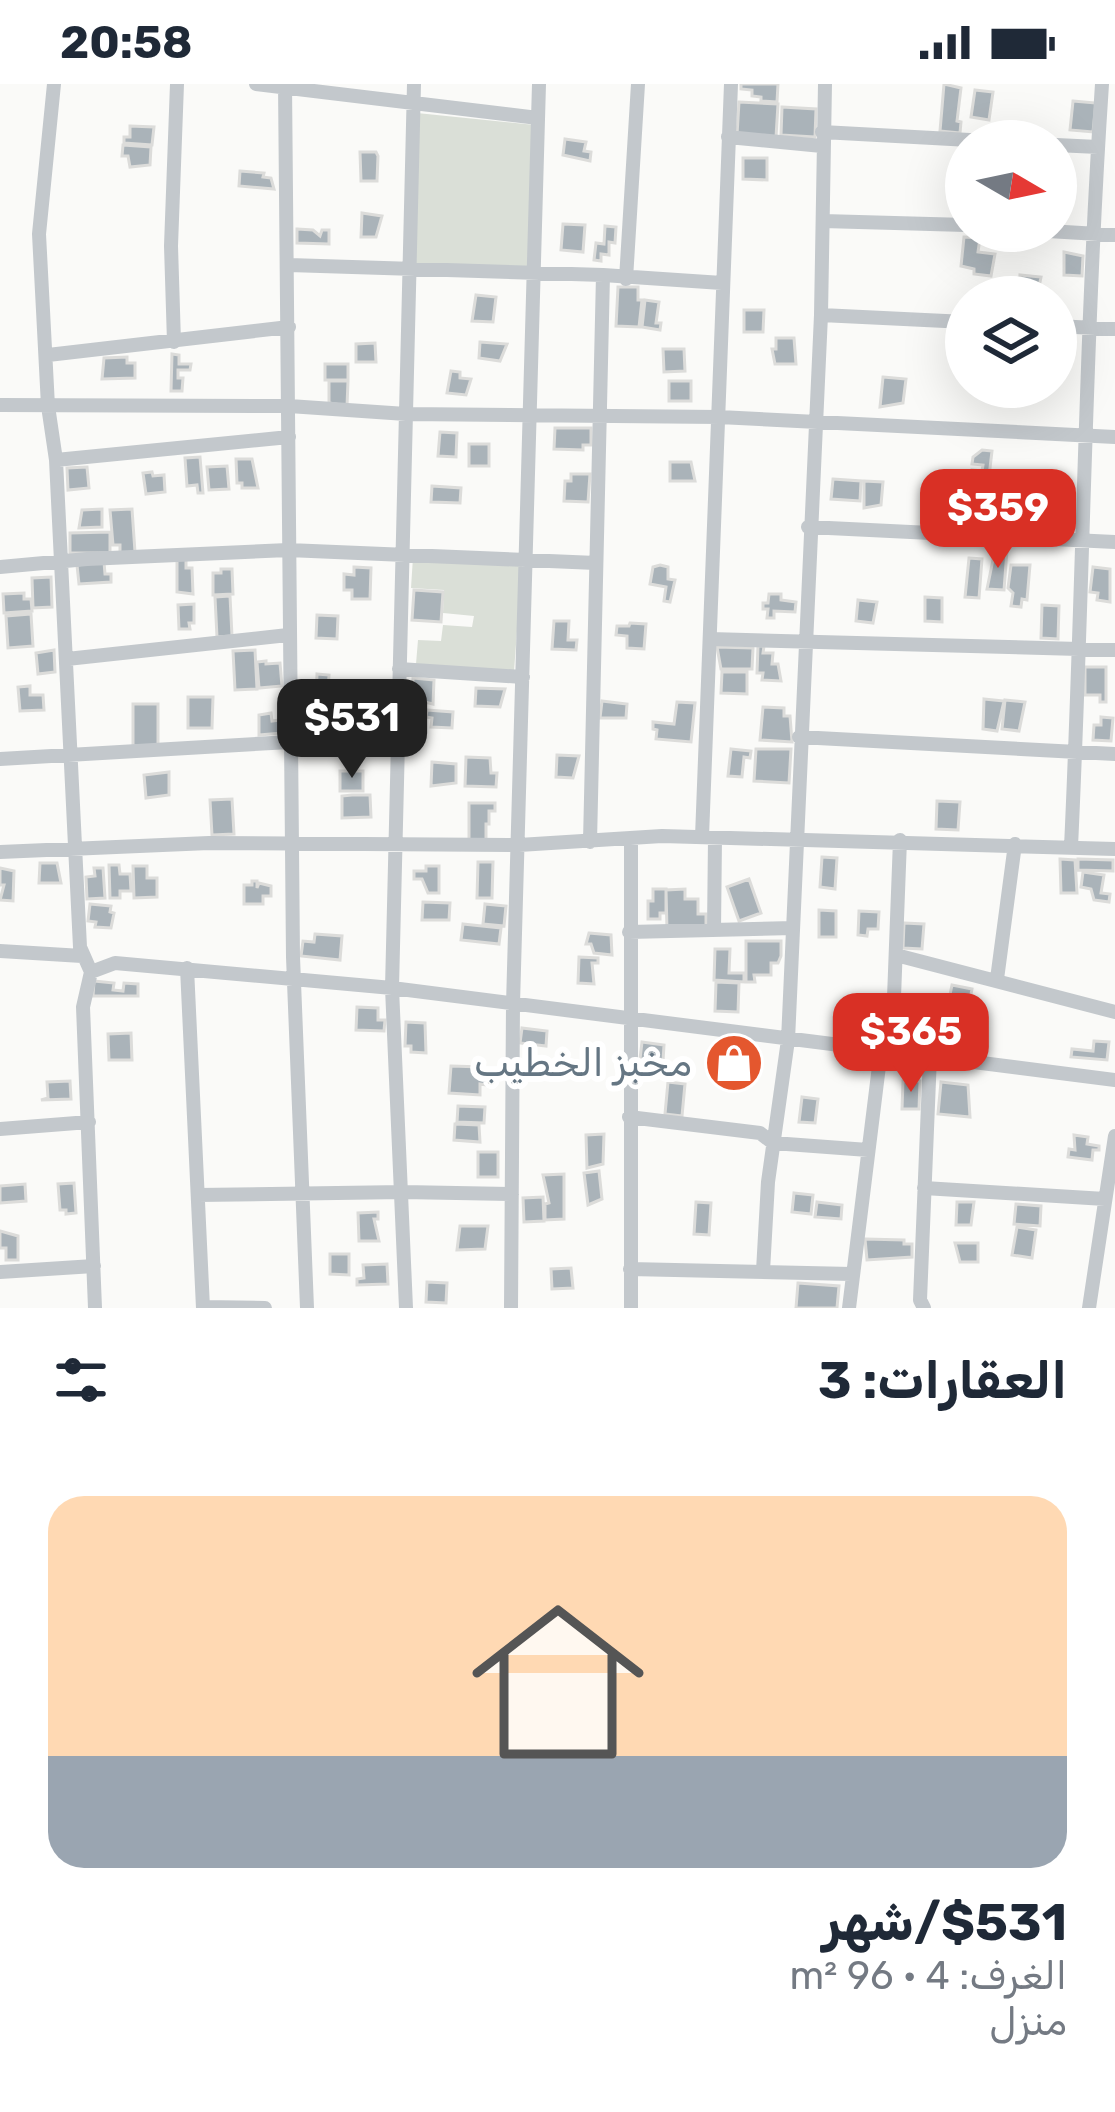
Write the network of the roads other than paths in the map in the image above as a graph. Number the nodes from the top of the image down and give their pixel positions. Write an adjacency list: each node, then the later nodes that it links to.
1 (55, 84): 36 (street)
2 (177, 84): 35 (street)
3 (256, 84): 10 (street)
4 (414, 84): 11 (street)
5 (539, 84): 12 (street)
6 (638, 84): 27 (street)
7 (731, 84): 13 (street)
8 (825, 84): 14 (street)
9 (1102, 84): 17 (street)
10 (285, 86): 11 (street); 23 (street)
11 (413, 102): 12 (street); 24 (street)
12 (538, 118): 25 (street)
13 (728, 137): 14 (street); 28 (street)
14 (822, 139): 15 (street); 18 (street)
15 (945, 140)
16 (1077, 146): 17 (street)
17 (1098, 147): 21 (street)
18 (823, 221): 19 (street); 29 (street)
19 (945, 224)
20 (1077, 233): 21 (street)
21 (1094, 234): 22 (street); 33 (street)
22 (1115, 235)
23 (289, 265): 24 (street); 31 (street)
24 (411, 270): 25 (street); 40 (street)
25 (532, 273): 26 (street); 41 (street)
26 (603, 275): 27 (street); 42 (street)
27 (626, 279): 28 (street)
28 (722, 283): 43 (street)
29 (820, 315): 30 (street); 44 (street)
30 (945, 321)
31 (289, 327): 35 (street); 39 (street)
32 (1077, 327): 33 (street)
33 (1090, 328): 34 (street); 45 (street)
34 (1115, 329)
35 (174, 342): 36 (street)
36 (48, 355): 38 (street)
37 (0, 405): 38 (street)
38 (48, 406): 39 (street); 48 (street)
39 (289, 406): 40 (street); 46 (street)
40 (406, 414): 41 (street); 53 (street)
41 (528, 416): 42 (street); 54 (street)
42 (599, 416): 43 (street); 56 (street)
43 (719, 417): 44 (street); 59 (street)
44 (815, 419): 45 (street); 49 (street)
45 (1084, 436): 47 (street); 50 (street)
46 (289, 437): 48 (street); 52 (street)
47 (1115, 437)
48 (56, 460): 55 (street)
49 (808, 527): 50 (street); 60 (street)
50 (1085, 540): 51 (street); 61 (street)
51 (1115, 542)
52 (288, 550): 53 (street); 55 (street); 58 (street)
53 (402, 553): 54 (street); 64 (street)
54 (525, 559): 56 (street); 65 (street)
55 (62, 561): 57 (street); 63 (street)
56 (596, 563): 77 (street)
57 (0, 567)
58 (288, 635): 63 (street); 67 (street)
59 (710, 639): 60 (street); 72 (street)
60 (804, 642): 61 (street); 66 (street)
61 (1080, 648): 62 (street); 68 (street)
62 (1115, 650)
63 (67, 658): 69 (street)
64 (399, 669): 65 (street); 78 (street)
65 (523, 677): 80 (street)
66 (799, 737): 68 (street); 73 (street)
67 (290, 742): 69 (street); 76 (street)
68 (1076, 750): 70 (street); 82 (street)
69 (70, 754): 71 (street); 81 (street)
70 (1115, 754)
71 (0, 759)
72 (708, 838): 73 (street); 74 (street); 86 (street)
73 (795, 838): 75 (street); 85 (street)
74 (631, 839): 77 (street); 87 (street)
75 (900, 840): 79 (street); 89 (street)
76 (294, 842): 78 (street); 81 (street); 93 (street)
77 (590, 842): 80 (street)
78 (394, 843): 80 (street); 95 (street)
79 (1015, 844): 82 (street); 94 (street)
80 (519, 845): 96 (street)
81 (75, 848): 84 (street); 90 (street)
82 (1071, 848): 83 (street)
83 (1115, 849)
84 (0, 852)
85 (793, 928): 86 (street); 99 (street)
86 (714, 930): 87 (street)
87 (629, 932): 98 (street)
88 (0, 951): 90 (street)
89 (896, 955): 94 (street); 100 (street)
90 (82, 956): 92 (street)
91 (188, 968): 92 (street); 93 (street); 111 (street)
92 (91, 972): 104 (street)
93 (297, 978): 95 (street); 112 (street)
94 (997, 980): 97 (street)
95 (392, 988): 96 (street); 110 (street)
96 (513, 1004): 98 (street); 113 (street)
97 (1115, 1012)
98 (629, 1018): 99 (street); 103 (street)
99 (788, 1040): 100 (street); 107 (street)
100 (887, 1050): 101 (street); 108 (street)
101 (930, 1056): 102 (street); 109 (street)
102 (1115, 1080)
103 (629, 1117): 107 (street); 116 (street)
104 (89, 1122): 105 (street); 115 (street)
105 (0, 1129)
106 (1115, 1136): 114 (street)
107 (773, 1143): 108 (street); 117 (street)
108 (868, 1150): 119 (street)
109 (924, 1188): 114 (street); 128 (street)
110 (403, 1192): 112 (street); 113 (street); 124 (street)
111 (198, 1195): 112 (street); 121 (street)
112 (304, 1195): 123 (street)
113 (512, 1195): 125 (street)
114 (1105, 1199): 129 (street)
115 (94, 1267): 118 (street); 120 (street)
116 (630, 1269): 117 (street); 126 (street)
117 (763, 1271): 119 (street)
118 (0, 1272)
119 (852, 1274): 127 (street)
120 (95, 1308)
121 (203, 1308): 122 (street)
122 (266, 1308)
123 (307, 1308)
124 (406, 1308)
125 (512, 1308)
126 (631, 1308)
127 (848, 1308)
128 (924, 1308)
129 (1089, 1308)

